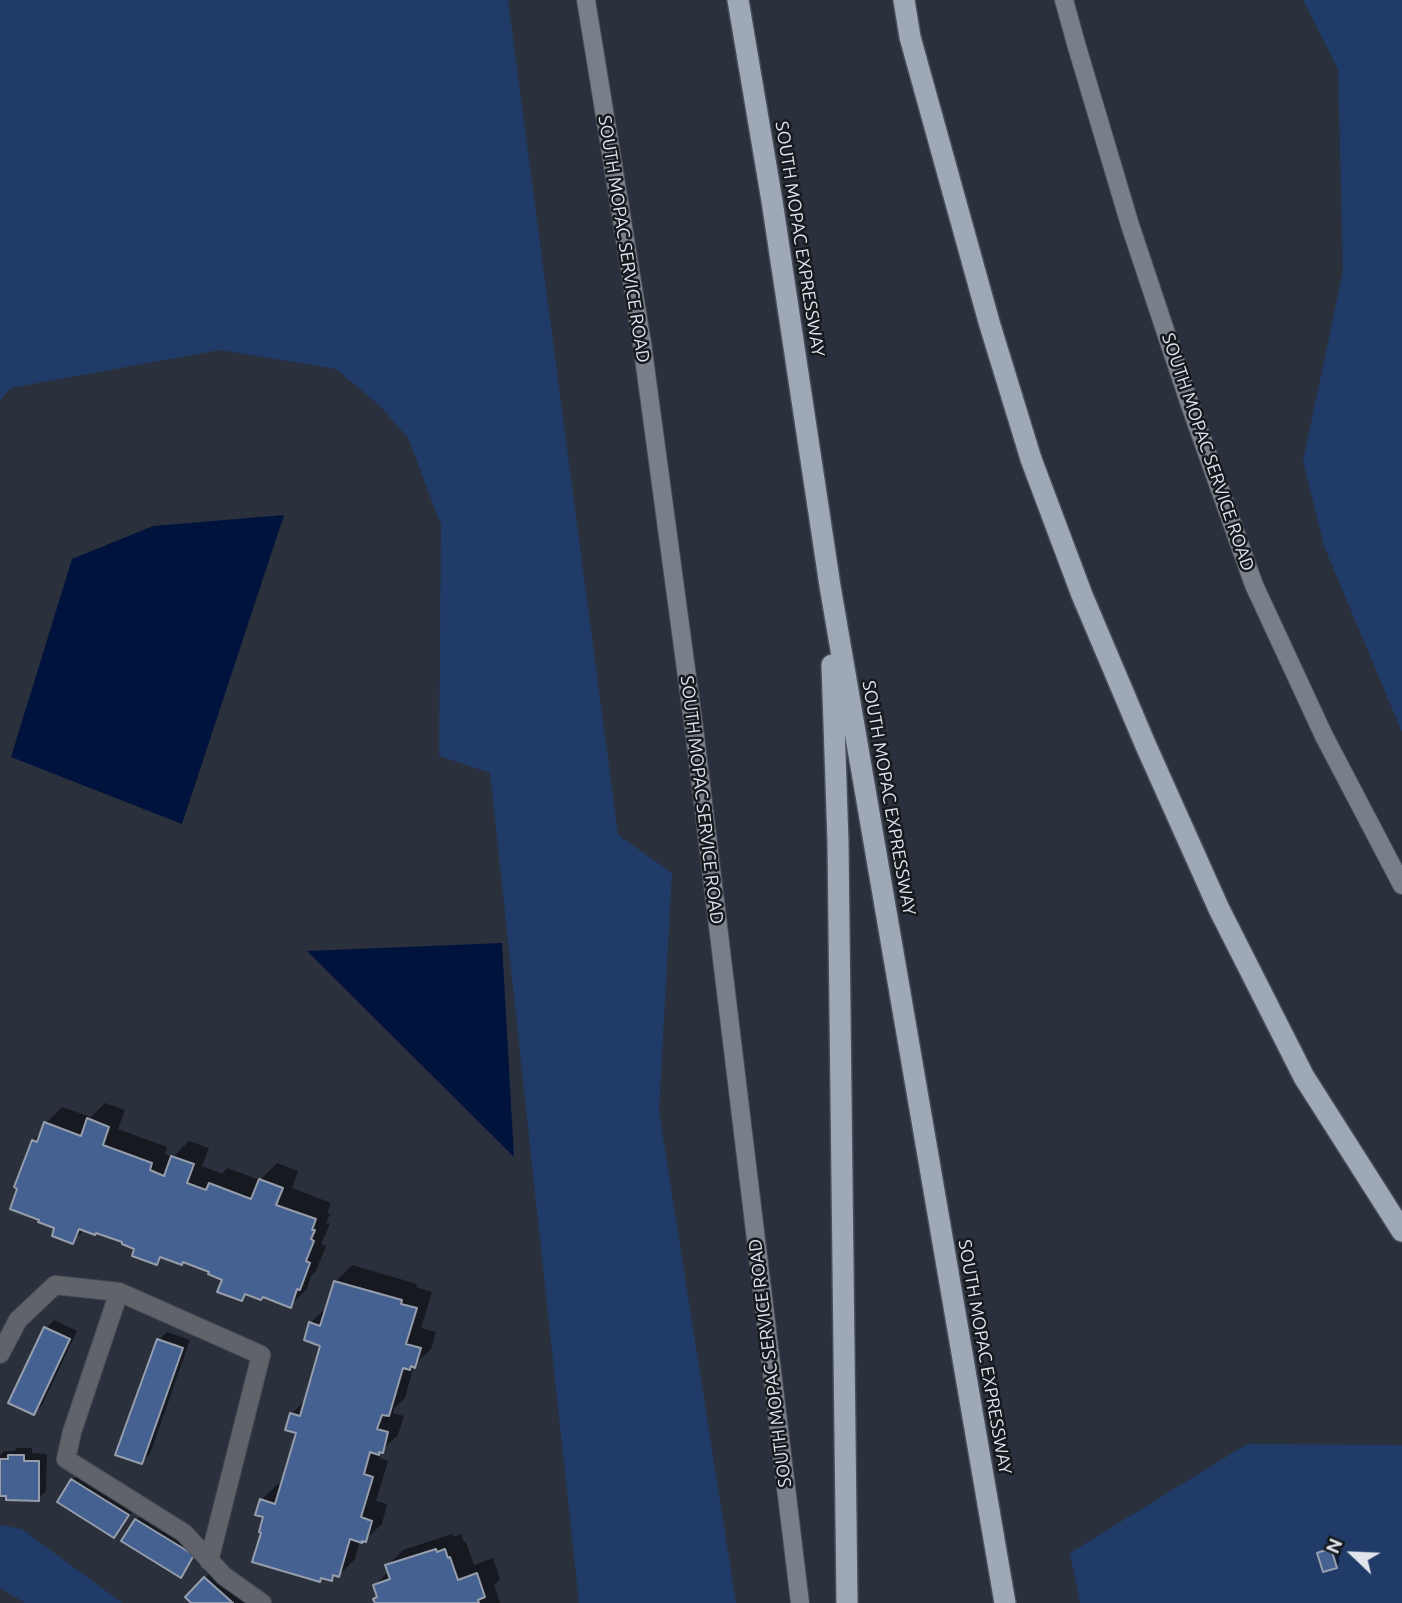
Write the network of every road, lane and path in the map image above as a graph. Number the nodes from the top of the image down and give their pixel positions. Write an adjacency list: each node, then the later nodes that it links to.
1 (586, 0): 13 (main road, SOUTH MOPAC SERVICE ROAD)
2 (738, 0): 5 (highway, SOUTH MOPAC EXPRESSWAY)
3 (904, 0): 8 (highway)
4 (1065, 0): 6 (main road, SOUTH MOPAC SERVICE ROAD)
5 (830, 586): 14 (highway); 15 (highway, SOUTH MOPAC EXPRESSWAY)
6 (1396, 859): 7 (main road, SOUTH MOPAC SERVICE ROAD)
7 (1402, 885)
8 (1402, 1231)
9 (119, 1292): 10 (lane); 11 (lane); 11 (lane)
10 (0, 1354)
11 (209, 1561): 12 (lane)
12 (262, 1603)
13 (800, 1603)
14 (846, 1603)
15 (1005, 1603)

